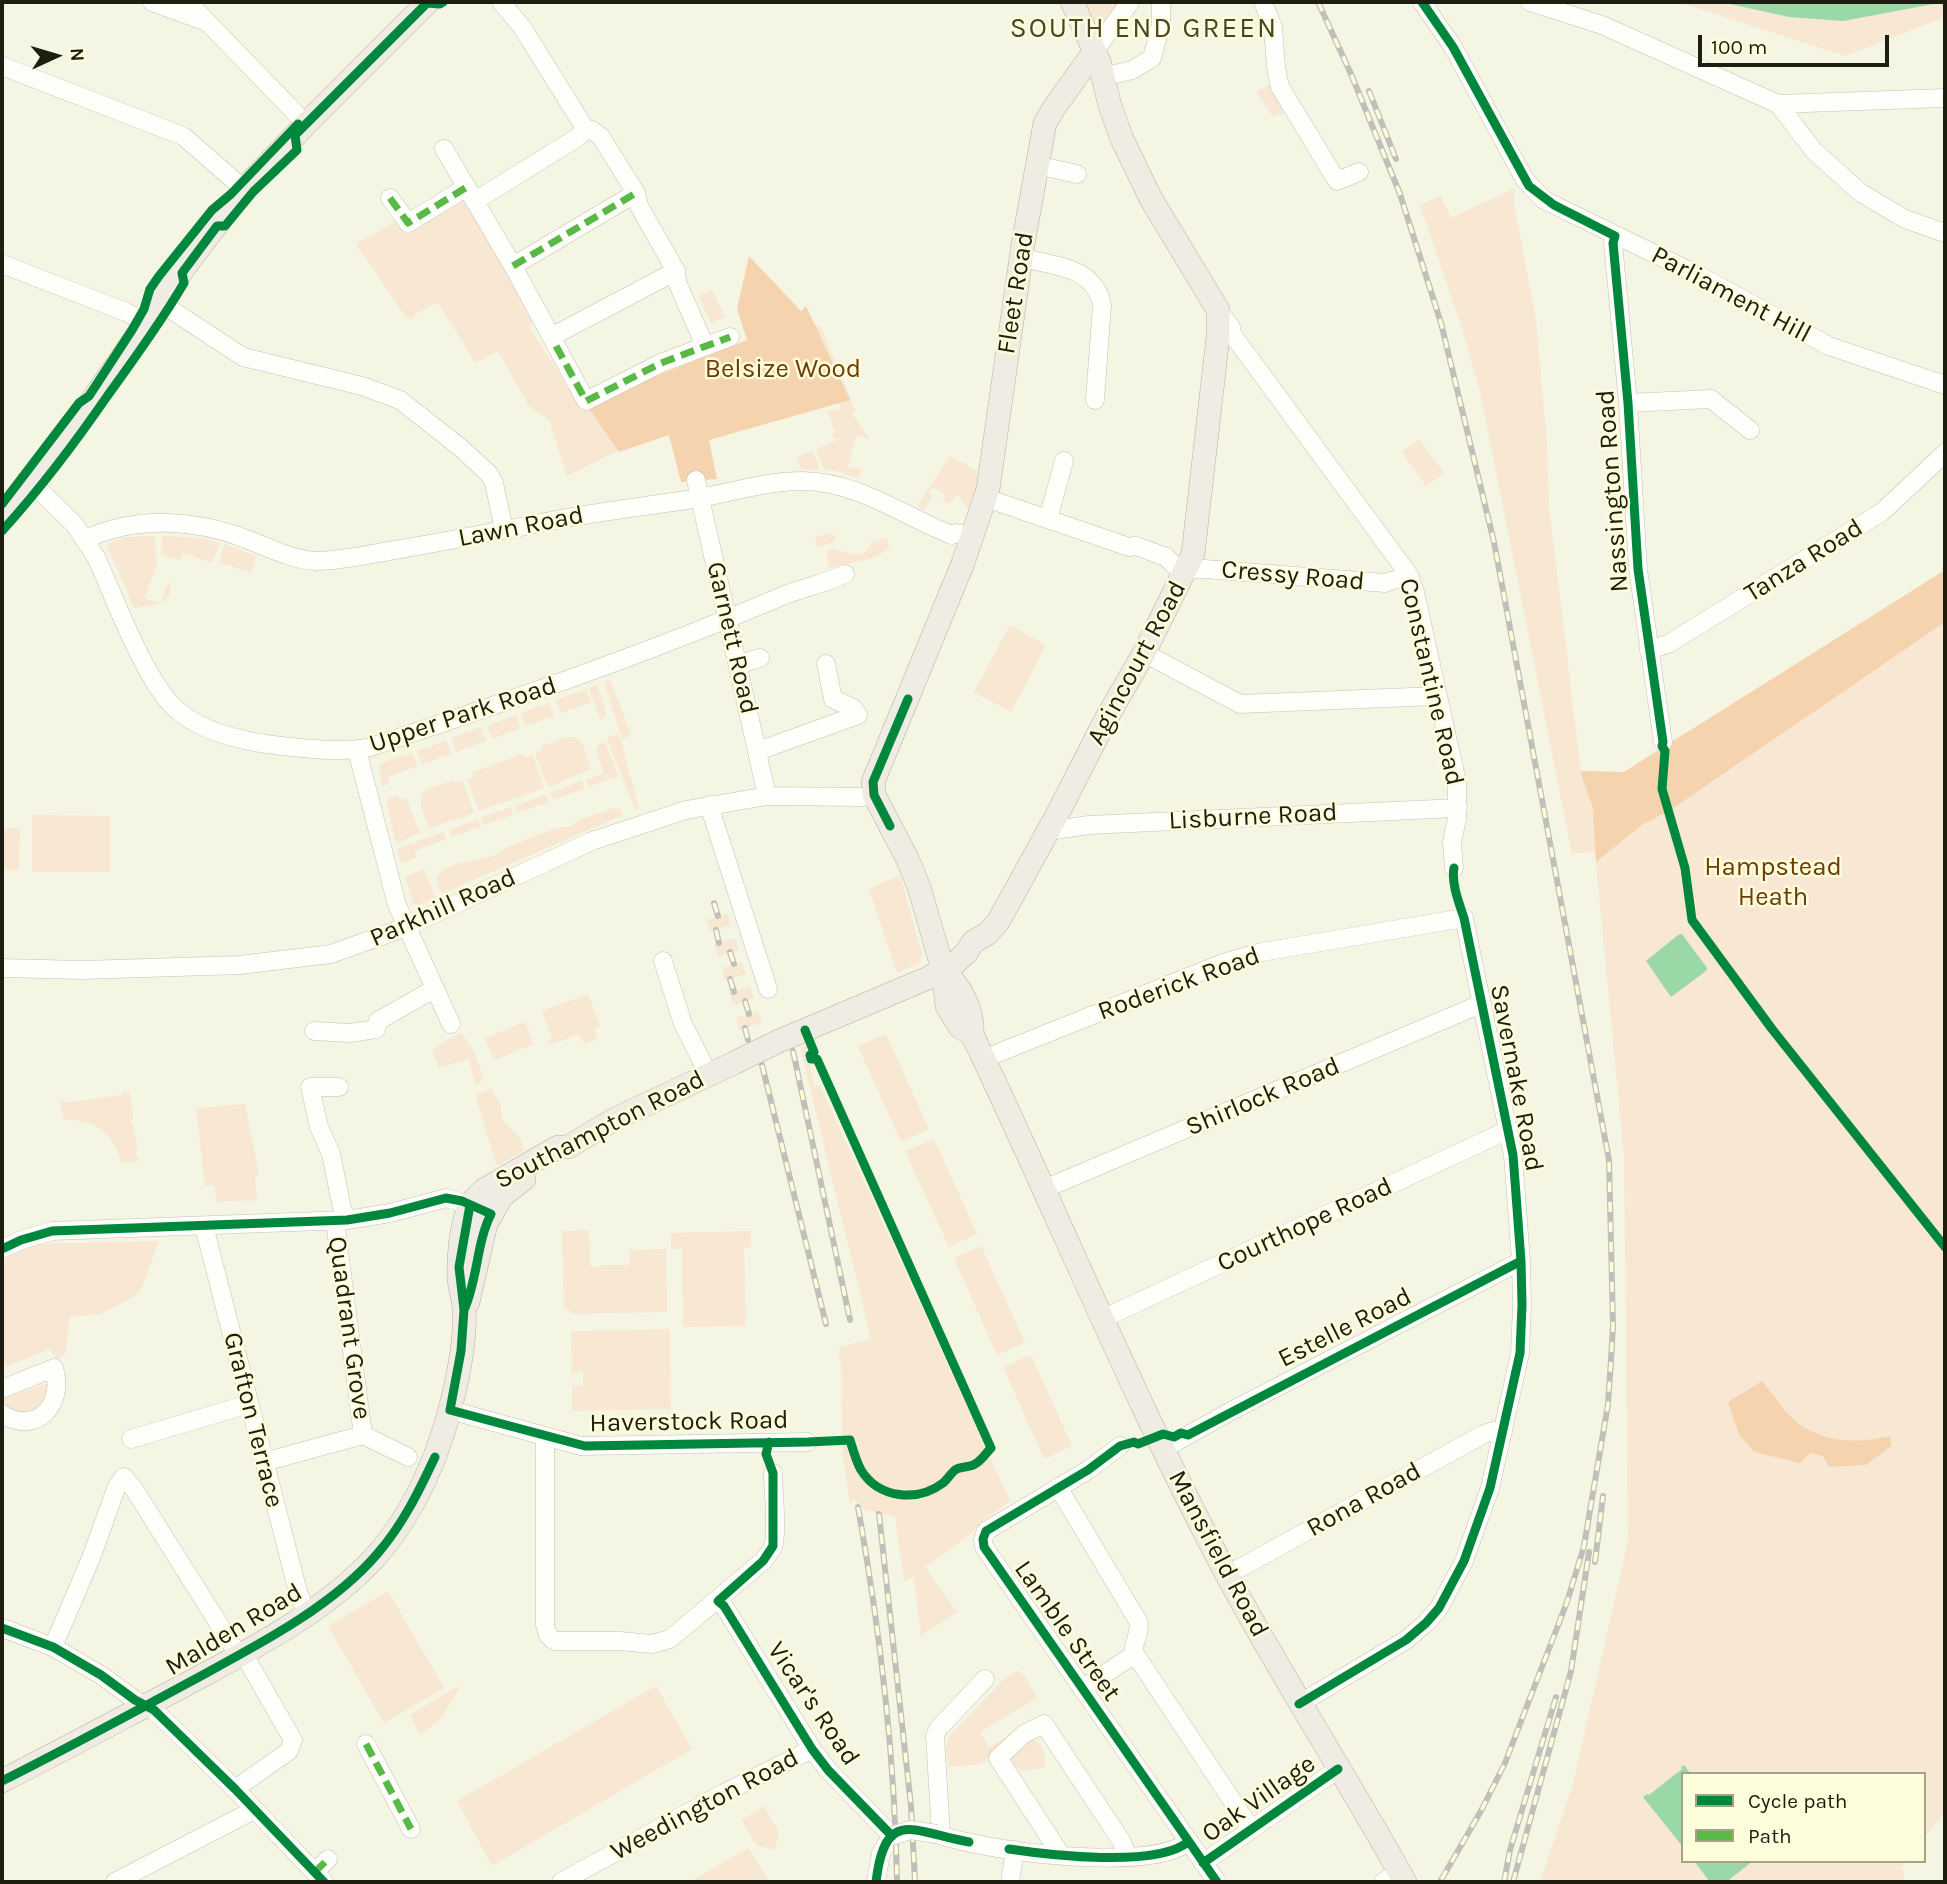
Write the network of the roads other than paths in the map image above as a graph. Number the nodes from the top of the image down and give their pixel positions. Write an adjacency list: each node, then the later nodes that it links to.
1 (152, 2): 11 (street)
2 (188, 2): 11 (street)
3 (428, 2): 18 (main road)
4 (501, 2): 19 (street)
5 (1072, 2): 12 (main road)
6 (1130, 2): 12 (street)
7 (1161, 2): 15 (street)
8 (1263, 2): 22 (street)
9 (1422, 2): 29 (street, Parliament Hill)
10 (1530, 2): 17 (street)
11 (210, 23): 18 (street)
12 (1094, 51): 14 (main road, Fleet Road); 15 (main road)
13 (2, 66): 24 (street)
14 (1079, 74): 15 (main road); 21 (main road, Fleet Road)
15 (1103, 77): 36 (main road, Agincourt Road)
16 (1945, 98): 17 (street)
17 (1778, 104): 28 (street)
18 (306, 124): 24 (main road)
19 (586, 130): 25 (street); 26 (street)
20 (444, 149): 26 (street)
21 (1036, 165): 23 (street); 30 (main road, Fleet Road)
22 (1359, 172)
23 (1077, 174)
24 (244, 190): 34 (main road)
25 (636, 193): 32 (street); 33 (street)
26 (471, 194): 27 (street); 32 (street)
27 (390, 198)
28 (1945, 233)
29 (1615, 236): 40 (street, Parliament Hill); 42 (street, Nassington Road)
30 (1021, 257): 41 (street); 48 (main road, Fleet Road)
31 (2, 264): 35 (street)
32 (513, 266): 38 (street)
33 (676, 271): 38 (street); 39 (street)
34 (161, 303): 35 (main road); 51 (street)
35 (148, 323): 46 (main road)
36 (1225, 335): 54 (main road, Agincourt Road); 56 (street, Constantine Road)
37 (730, 337): 39 (street)
38 (554, 342): 39 (street)
39 (705, 346)
40 (1945, 384)
41 (1095, 400)
42 (1628, 403): 43 (street); 58 (street, Nassington Road)
43 (1750, 430)
44 (1945, 453): 58 (street, Tanza Road)
45 (1064, 461): 50 (street)
46 (30, 481): 49 (main road); 52 (street, Upper Park Road)
47 (698, 489): 51 (street, Lawn Road); 53 (street, Lawn Road); 57 (street, Garnett Road)
48 (986, 498): 50 (street, Cressy Road); 53 (main road, Fleet Road)
49 (2, 516)
50 (1048, 519): 54 (street, Cressy Road)
51 (505, 530): 52 (street, Lawn Road)
52 (86, 539): 65 (street, Upper Park Road)
53 (964, 540): 67 (main road, Fleet Road)
54 (1186, 571): 56 (street, Cressy Road); 59 (main road, Agincourt Road)
55 (845, 574): 57 (street, Upper Park Road)
56 (1409, 575): 63 (street, Constantine Road)
57 (726, 620): 61 (street, Garnett Road); 65 (street, Upper Park Road)
58 (1649, 650): 64 (street, Nassington Road)
59 (1143, 653): 63 (street); 71 (main road, Agincourt Road)
60 (760, 658): 61 (street)
61 (738, 664): 66 (street, Garnett Road)
62 (826, 664): 66 (street)
63 (1436, 696): 70 (street, Constantine Road)
64 (1663, 742)
65 (357, 750): 74 (street)
66 (758, 751): 68 (street, Garnett Road)
67 (874, 795): 68 (street, Parkhill Road); 76 (main road)
68 (767, 796): 69 (street, Parkhill Road)
69 (709, 806): 74 (street, Parkhill Road); 82 (street)
70 (1458, 808): 71 (street, Lisburne Road); 72 (street, Constantine Road)
71 (1048, 831): 75 (main road, Agincourt Road)
72 (1454, 868)
73 (1464, 918): 83 (street, Savernake Road); 88 (street, Roderick Road)
74 (406, 927): 78 (street, Parkhill Road); 81 (street)
75 (973, 942): 76 (main road); 79 (main road, Agincourt Road)
76 (937, 947): 79 (main road)
77 (663, 961): 89 (street)
78 (2, 968)
79 (943, 970): 80 (main road, Southampton Road); 84 (main road); 87 (main road, Mansfield Road)
80 (909, 986): 84 (main road, Mansfield Road); 89 (main road, Southampton Road, bridge)
81 (434, 989): 85 (street); 86 (street)
82 (768, 989)
83 (1481, 1004): 91 (street, Savernake Road); 93 (street, Shirlock Road)
84 (947, 1006): 87 (main road, Mansfield Road)
85 (451, 1024)
86 (314, 1031)
87 (972, 1034): 88 (main road, Mansfield Road)
88 (984, 1059): 93 (main road, Mansfield Road)
89 (708, 1074): 92 (main road, Southampton Road)
90 (339, 1087): 95 (street, Quadrant Grove)
91 (1508, 1130): 98 (street, Savernake Road); 99 (street, Courthope Road)
92 (560, 1156): 94 (main road, Southampton Road); 94 (main road, Southampton Road)
93 (1044, 1189): 99 (main road, Mansfield Road)
94 (480, 1209): 95 (street, Southampton Road); 102 (main road, Malden Road)
95 (341, 1221): 96 (street, Southampton Road); 105 (street, Quadrant Grove)
96 (204, 1226): 97 (street, Southampton Road); 101 (street, Grafton Terrace)
97 (2, 1249)
98 (1521, 1261): 104 (street, Savernake Road); 110 (street, Estelle Road)
99 (1102, 1319): 110 (main road, Mansfield Road)
100 (2, 1389): 103 (street)
101 (249, 1404): 107 (street); 111 (street, Grafton Terrace)
102 (450, 1410): 106 (street, Haverstock Road); 112 (main road, Malden Road)
103 (2, 1414)
104 (1503, 1432): 115 (street, Rona Road); 124 (street, Savernake Road)
105 (363, 1435): 111 (street); 112 (street)
106 (545, 1436): 108 (street, Haverstock Road); 116 (street)
107 (131, 1440)
108 (808, 1442)
109 (1120, 1446): 114 (street, Lamble Street)
110 (1163, 1449): 115 (main road, Mansfield Road)
111 (264, 1462): 117 (street, Grafton Terrace)
112 (417, 1462): 117 (main road, Malden Road)
113 (773, 1472): 116 (street)
114 (1058, 1487): 121 (street); 123 (street, Lamble Street)
115 (1227, 1575): 124 (main road, Mansfield Road)
116 (718, 1601): 127 (street, Vicar's Road)
117 (307, 1613): 120 (main road, Malden Road)
118 (2, 1628): 119 (street)
119 (53, 1647): 120 (street); 125 (street)
120 (241, 1654): 125 (main road, Malden Road); 130 (street)
121 (1135, 1654): 123 (street); 133 (street, Oak Village)
122 (985, 1679): 134 (street)
123 (1082, 1689): 136 (street, Lamble Street)
124 (1300, 1704): 128 (main road, Mansfield Road)
125 (146, 1705): 129 (main road, Malden Road); 130 (street)
126 (366, 1744): 132 (street)
127 (812, 1749): 135 (street, Vicar's Road); 144 (street, Weedington Road)
128 (1338, 1769): 133 (street, Oak Village); 142 (main road, Mansfield Road)
129 (2, 1781)
130 (235, 1789): 131 (street)
131 (254, 1810): 141 (street); 143 (street)
132 (411, 1829)
133 (1251, 1829): 140 (street, Oak Village)
134 (939, 1834): 135 (street, bridge); 137 (street)
135 (886, 1835): 145 (street)
136 (1188, 1842): 139 (street); 140 (street, Lamble Street)
137 (1015, 1850): 138 (street); 146 (street)
138 (1062, 1855): 139 (street); 139 (street)
139 (1127, 1856)
140 (1203, 1863): 147 (street, Lamble Street)
141 (322, 1875)
142 (1396, 1879)
143 (115, 1882)
144 (561, 1882)
145 (876, 1882)
146 (1010, 1882)
147 (1217, 1882)

